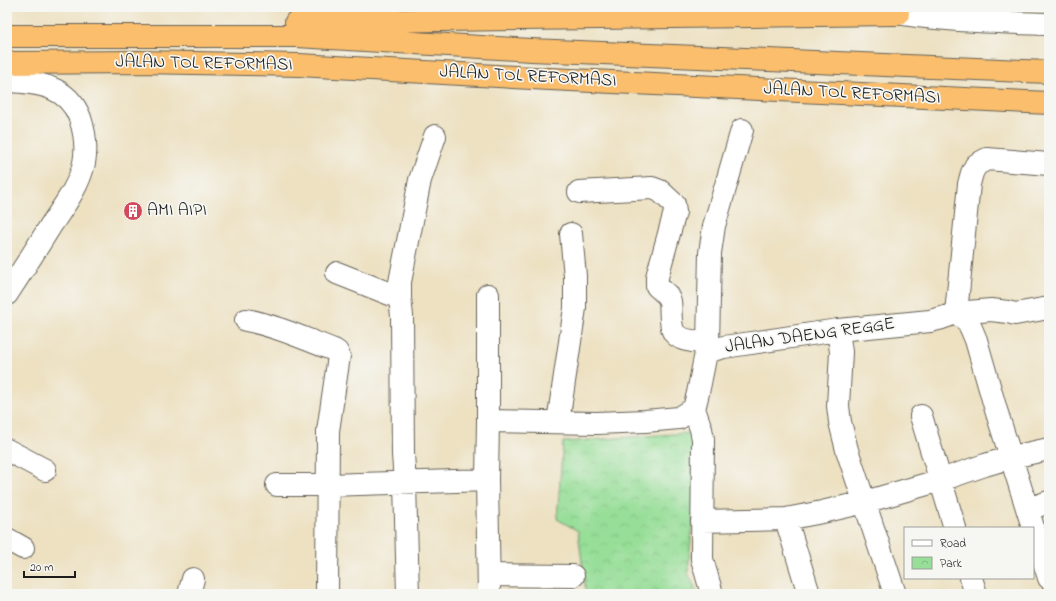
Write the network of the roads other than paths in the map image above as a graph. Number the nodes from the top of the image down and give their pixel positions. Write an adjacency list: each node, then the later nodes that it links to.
1 (863, 7): 2 (street)
2 (898, 14): 3 (street); 6 (highway)
3 (987, 14): 4 (street)
4 (1049, 24)
5 (7, 36): 6 (highway, JALAN TOL REFORMASI)
6 (146, 36): 8 (highway, JALAN TOL REFORMASI)
7 (7, 63): 10 (highway, JALAN TOL REFORMASI)
8 (1049, 72)
9 (7, 81): 17 (street)
10 (1049, 103)
11 (742, 130): 24 (street)
12 (435, 136): 19 (street)
13 (1049, 164): 21 (street)
14 (580, 192): 24 (street)
15 (571, 234): 28 (street)
16 (337, 272): 19 (street)
17 (7, 294)
18 (488, 295): 27 (street)
19 (400, 298): 35 (street)
20 (1049, 308): 21 (street, JALAN DAENG REGGE)
21 (956, 313): 23 (street, JALAN DAENG REGGE); 31 (street)
22 (246, 320): 37 (street)
23 (838, 330): 24 (street, JALAN DAENG REGGE); 38 (street)
24 (707, 347): 25 (street, JALAN DAENG REGGE)
25 (694, 410): 28 (street); 42 (street)
26 (921, 416): 34 (street)
27 (488, 421): 28 (street); 33 (street)
28 (558, 422)
29 (7, 450): 32 (street)
30 (1049, 450): 31 (street)
31 (1012, 457): 34 (street); 40 (street)
32 (45, 470)
33 (487, 480): 35 (street); 49 (street)
34 (941, 480): 38 (street); 43 (street)
35 (405, 483): 37 (street); 51 (street)
36 (277, 485): 37 (street)
37 (328, 485): 50 (street)
38 (865, 502): 41 (street); 54 (street)
39 (1049, 502): 40 (street)
40 (1028, 509): 44 (street)
41 (786, 519): 42 (street); 53 (street)
42 (702, 521): 52 (street)
43 (955, 527)
44 (1033, 527)
45 (1034, 529): 47 (street)
46 (574, 576): 49 (street)
47 (1049, 578)
48 (971, 579): 55 (street)
49 (489, 584)
50 (327, 594)
51 (408, 594)
52 (712, 594)
53 (809, 594)
54 (895, 594)
55 (976, 594)

